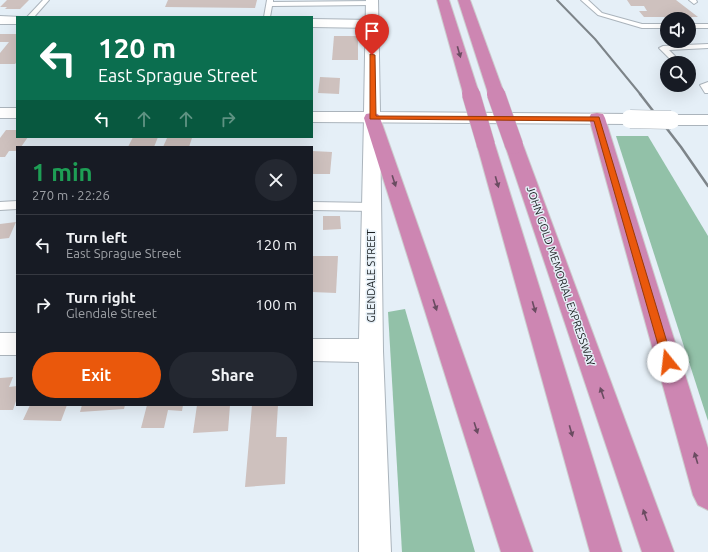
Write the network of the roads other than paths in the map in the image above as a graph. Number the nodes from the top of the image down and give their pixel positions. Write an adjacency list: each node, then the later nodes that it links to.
1 (46, 0): 8 (lane)
2 (443, 0): 38 (highway, one-way to 38, bridge)
3 (464, 0): 39 (highway, JOHN GOLD MEMORIAL EXPRESSWAY, one-way to 3, bridge)
4 (584, 0): 14 (lane)
5 (270, 2): 6 (lane); 9 (lane)
6 (298, 2): 7 (lane)
7 (372, 2): 13 (main road, GLENDALE STREET)
8 (31, 16)
9 (268, 16)
10 (0, 20): 11 (main road)
11 (16, 20)
12 (313, 23): 13 (main road)
13 (372, 24): 24 (main road, GLENDALE STREET)
14 (660, 26)
15 (696, 26): 16 (lane)
16 (708, 26)
17 (708, 46): 18 (lane)
18 (671, 56)
19 (708, 77): 20 (lane)
20 (707, 87)
21 (0, 113): 22 (main road)
22 (16, 113)
23 (313, 117): 24 (main road)
24 (372, 118): 25 (main road); 30 (main road, GLENDALE STREET); 37 (highway, one-way to 37)
25 (597, 118): 26 (main road, bridge); 35 (highway, one-way to 25)
26 (708, 120)
27 (16, 205): 28 (lane)
28 (0, 206)
29 (313, 206): 30 (lane)
30 (372, 207): 34 (main road, GLENDALE STREET)
31 (0, 344): 32 (main road)
32 (16, 344)
33 (313, 350): 34 (main road)
34 (371, 351): 36 (main road, GLENDALE STREET)
35 (708, 495)
36 (375, 552)
37 (517, 552)
38 (606, 552)
39 (658, 552)

